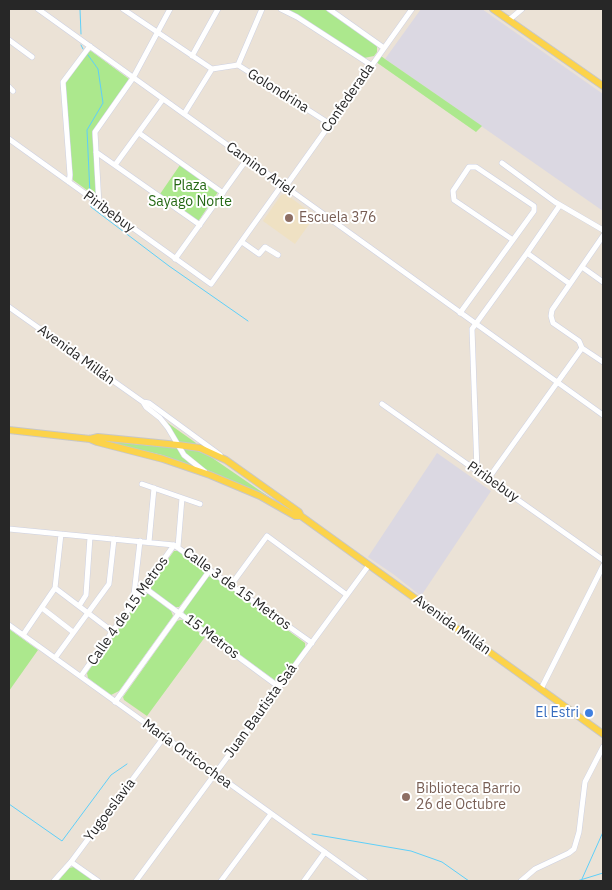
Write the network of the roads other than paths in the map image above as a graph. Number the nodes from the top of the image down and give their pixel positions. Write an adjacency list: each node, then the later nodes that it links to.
1 (38, 9): 14 (street, Camino Ariel)
2 (123, 9): 12 (street)
3 (170, 9): 12 (street)
4 (218, 9): 16 (street)
5 (262, 9): 18 (street)
6 (281, 9): 19 (street)
7 (328, 9): 15 (street)
8 (412, 9): 15 (street, Confederada)
9 (493, 9): 11 (main road)
10 (522, 9): 11 (street)
11 (509, 20): 22 (main road)
12 (158, 33): 16 (street); 21 (street)
13 (9, 40): 17 (street)
14 (90, 46): 21 (street, Camino Ariel); 32 (street)
15 (384, 48): 19 (street, Confederada)
16 (192, 56): 20 (street)
17 (32, 58)
18 (238, 65): 20 (street, Golondrina); 25 (street, Golondrina)
19 (371, 66): 25 (street, Confederada)
20 (212, 69): 24 (street)
21 (133, 78): 23 (street, Camino Ariel); 28 (street)
22 (603, 86)
23 (164, 99): 24 (street, Camino Ariel); 26 (street)
24 (184, 114): 29 (street, Camino Ariel)
25 (330, 124): 33 (street, Confederada)
26 (139, 133): 31 (street); 34 (street)
27 (9, 139): 32 (street, Piribebuy)
28 (96, 152): 31 (street); 35 (street)
29 (246, 159): 33 (street, Camino Ariel); 34 (street)
30 (502, 163): 36 (street)
31 (115, 165): 37 (street)
32 (69, 182): 35 (street, Piribebuy)
33 (283, 186): 41 (street, Confederada); 50 (street, Camino Ariel)
34 (223, 193): 37 (street)
35 (99, 205): 44 (street, Piribebuy)
36 (560, 205): 38 (street); 42 (street)
37 (200, 225): 44 (street)
38 (603, 230)
39 (603, 236): 45 (street)
40 (513, 240): 40 (street); 50 (street)
41 (242, 242): 43 (street); 47 (street, Confederada)
42 (527, 253): 48 (street); 51 (street)
43 (278, 256)
44 (175, 259): 47 (street, Piribebuy)
45 (582, 267): 46 (street); 48 (street)
46 (603, 282)
47 (210, 284)
48 (570, 284): 52 (street)
49 (9, 307): 55 (street, Avenida Millán)
50 (460, 313): 51 (street, Camino Ariel)
51 (475, 324): 54 (street, Camino Ariel); 62 (street)
52 (582, 348): 53 (street); 54 (street)
53 (603, 362)
54 (558, 382): 57 (street, Camino Ariel); 64 (street)
55 (143, 402): 60 (street, Avenida Millán); 61 (street, Avenida Millán)
56 (382, 404): 62 (street, Piribebuy)
57 (603, 416)
58 (9, 430): 59 (main road)
59 (90, 439): 60 (main road); 63 (main road)
60 (178, 445): 61 (main road); 63 (street, Avenida Millán)
61 (226, 460): 69 (main road, Avenida Millán)
62 (477, 471): 64 (street, Piribebuy)
63 (210, 475): 69 (main road, Avenida Millán)
64 (488, 479): 77 (street, Piribebuy)
65 (142, 484): 66 (street)
66 (154, 488): 67 (street); 75 (street)
67 (182, 498): 68 (street); 76 (street)
68 (200, 504)
69 (301, 516): 78 (main road, Avenida Millán)
70 (9, 529): 71 (street, Calle 3 de 15 Metros)
71 (61, 534): 72 (street, Calle 3 de 15 Metros); 82 (street)
72 (90, 537): 73 (street, Calle 3 de 15 Metros); 86 (street)
73 (114, 539): 74 (street, Calle 3 de 15 Metros); 88 (street)
74 (140, 541): 75 (street, Calle 3 de 15 Metros); 85 (street)
75 (149, 542): 76 (street, Calle 3 de 15 Metros)
76 (176, 546): 80 (street, Calle 3 de 15 Metros); 83 (street, Calle 4 de 15 Metros)
77 (603, 560)
78 (369, 565): 84 (street, Juan Bautista Saá); 98 (main road, Avenida Millán)
79 (603, 566): 98 (street)
80 (210, 570): 81 (street, Calle 3 de 15 Metros); 89 (street)
81 (231, 585): 84 (street); 94 (street, Calle 3 de 15 Metros)
82 (55, 588): 86 (street); 87 (street)
83 (145, 588): 85 (street, Calle 4 de 15 Metros); 89 (street, 15 Metros)
84 (347, 595): 94 (street, Juan Bautista Saá)
85 (133, 604): 92 (street, Calle 4 de 15 Metros)
86 (79, 606): 88 (street)
87 (42, 608): 91 (street); 93 (street)
88 (89, 613): 91 (street); 92 (street)
89 (179, 613): 97 (street, 15 Metros); 99 (street)
90 (9, 625): 93 (street, María Orticochea)
91 (74, 632): 95 (street)
92 (113, 632): 96 (street, Calle 4 de 15 Metros)
93 (23, 635): 95 (street, María Orticochea)
94 (312, 643): 97 (street, Juan Bautista Saá)
95 (55, 658): 96 (street, María Orticochea)
96 (81, 676): 99 (street, María Orticochea)
97 (279, 687): 103 (street, Juan Bautista Saá)
98 (541, 689): 100 (main road, Avenida Millán)
99 (115, 702): 101 (street, María Orticochea)
100 (603, 734)
101 (164, 737): 103 (street, María Orticochea); 106 (street, Yugoeslavia)
102 (603, 747): 113 (street)
103 (215, 774): 104 (street, María Orticochea); 109 (street, Juan Bautista Saá)
104 (271, 814): 105 (street, María Orticochea); 110 (street)
105 (325, 852): 111 (street); 112 (street, María Orticochea)
106 (71, 862): 107 (street, Yugoeslavia); 108 (street)
107 (54, 881)
108 (98, 881)
109 (136, 881)
110 (221, 881)
111 (304, 881)
112 (365, 881)
113 (521, 881)

